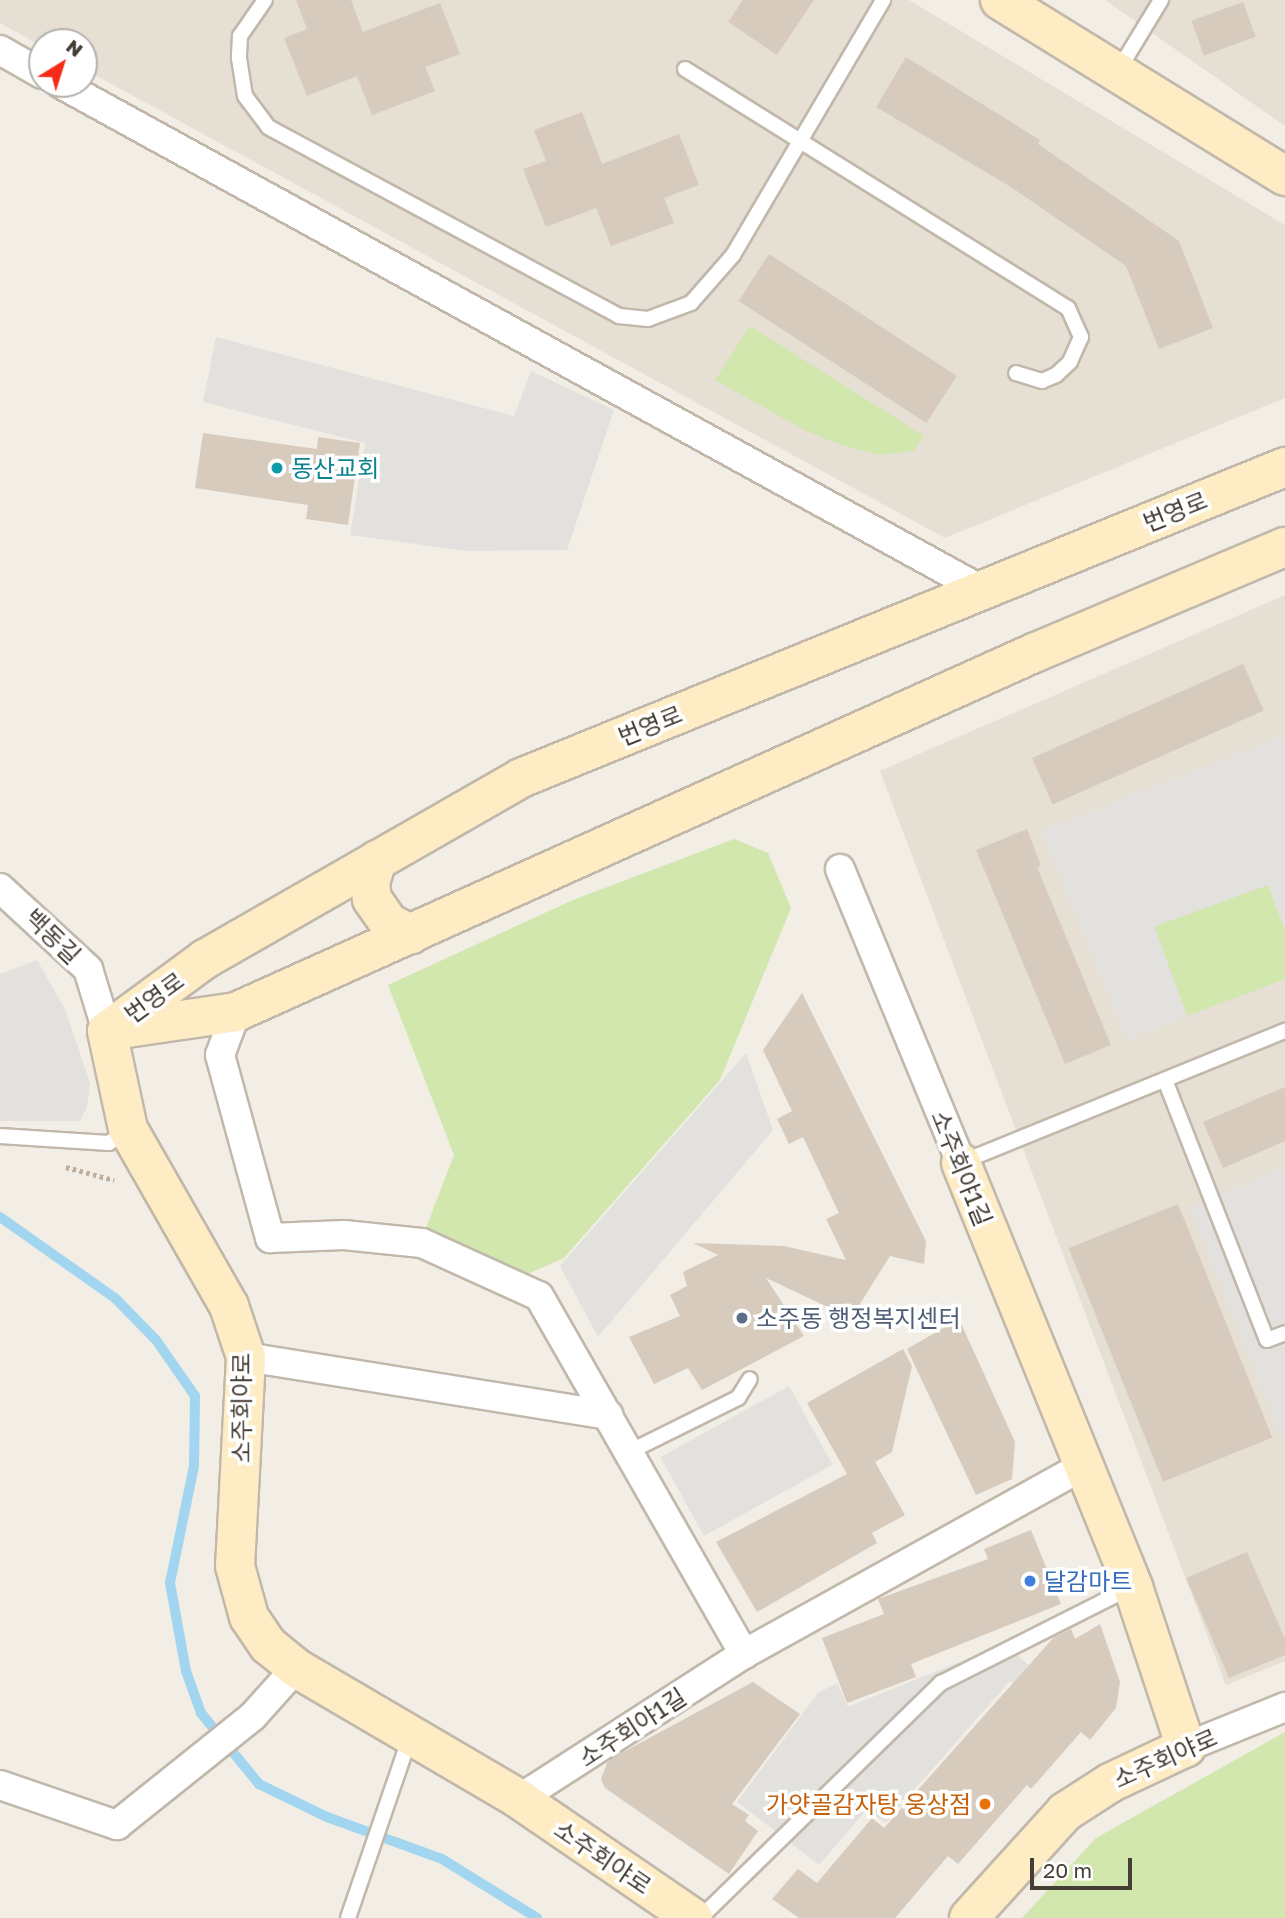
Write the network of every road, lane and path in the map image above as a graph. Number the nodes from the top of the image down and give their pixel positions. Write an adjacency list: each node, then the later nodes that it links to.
1 (265, 0): 10 (lane)
2 (883, 0): 10 (lane)
3 (1000, 0): 8 (street)
4 (1161, 0): 8 (lane)
5 (0, 50): 6 (street)
6 (28, 66)
7 (685, 69): 10 (lane)
8 (1118, 71): 11 (street)
9 (86, 98): 15 (street)
10 (801, 140): 12 (lane)
11 (1285, 176)
12 (1016, 373)
13 (1285, 467): 15 (street, 번영로)
14 (1285, 547): 19 (street, 번영로)
15 (980, 589): 16 (street, 번영로)
16 (377, 860): 19 (street); 21 (street, 번영로)
17 (840, 869): 26 (street, 소주회야1길)
18 (0, 888): 21 (street, 백동길)
19 (411, 934): 20 (street, 번영로)
20 (236, 1012): 21 (street, 번영로); 32 (street)
21 (107, 1031): 24 (street, 소주회야로)
22 (1285, 1031): 23 (lane)
23 (1165, 1080): 26 (lane); 29 (lane)
24 (128, 1129): 25 (lane); 30 (street, 소주회야로)
25 (0, 1136)
26 (961, 1163): 34 (street, 소주회야1길)
27 (54, 1164): 28 (path)
28 (122, 1185)
29 (1285, 1333)
30 (246, 1357): 32 (street); 37 (street, 소주회야로)
31 (750, 1379): 33 (lane)
32 (608, 1415): 33 (street)
33 (629, 1452): 36 (street)
34 (1081, 1467): 35 (street, 소주회야1길); 36 (street, 소주회야1길)
35 (1133, 1587): 40 (street, 소주회야1길); 45 (lane)
36 (744, 1654): 42 (street, 소주회야1길)
37 (296, 1668): 39 (street, 소주회야로); 41 (street)
38 (1285, 1707): 40 (street, 소주회야로)
39 (412, 1734): 42 (street, 소주회야로); 43 (lane)
40 (1186, 1747): 46 (street, 소주회야로)
41 (0, 1785)
42 (519, 1799): 44 (street, 소주회야로)
43 (348, 1918)
44 (693, 1918)
45 (700, 1918)
46 (970, 1918)

